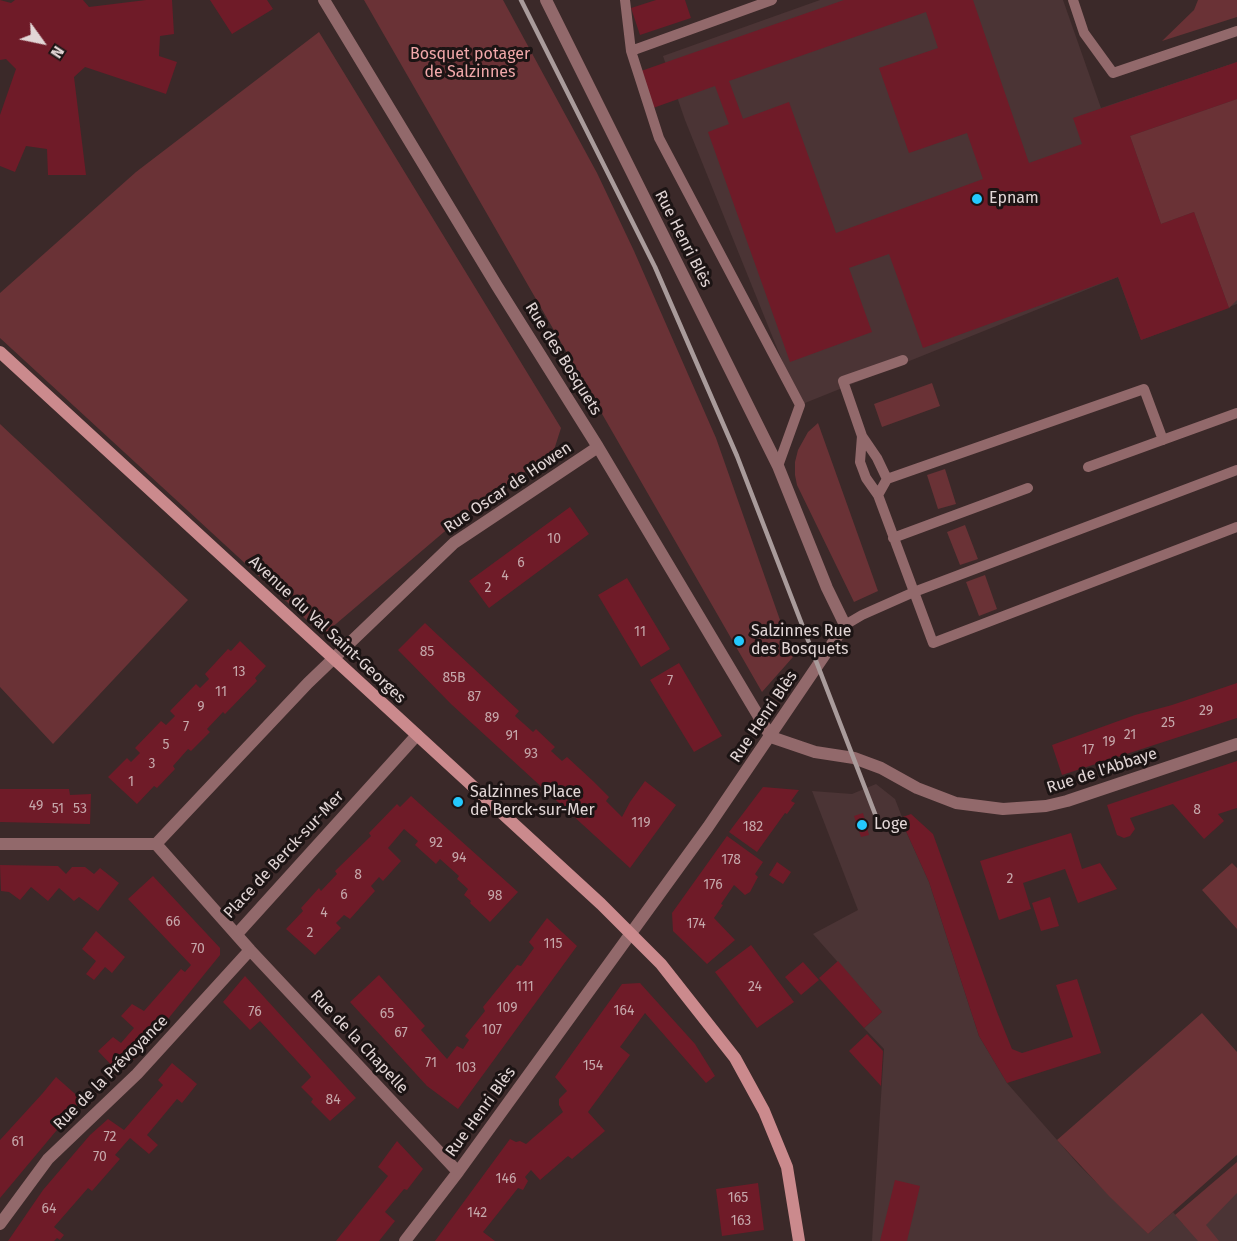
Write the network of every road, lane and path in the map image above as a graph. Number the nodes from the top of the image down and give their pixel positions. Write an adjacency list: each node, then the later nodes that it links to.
1 (324, 0): 13 (street, Rue des Bosquets)
2 (546, 0): 14 (street, Rue Henri Blès)
3 (625, 0): 7 (lane)
4 (772, 0): 7 (lane)
5 (1073, 0): 6 (lane)
6 (1237, 31)
7 (631, 51): 14 (lane)
8 (0, 352): 24 (main road, Avenue du Val Saint-Georges)
9 (903, 360): 11 (lane)
10 (1237, 413): 12 (lane)
11 (862, 436): 17 (lane); 19 (lane)
12 (1162, 440): 15 (lane); 17 (lane)
13 (598, 447): 24 (street, Rue Oscar de Howen); 26 (street, Rue des Bosquets)
14 (778, 466): 23 (street, Rue Henri Blès)
15 (1088, 467)
16 (1237, 470): 22 (lane)
17 (887, 479): 19 (lane)
18 (1028, 488): 21 (lane)
19 (878, 495): 21 (lane)
20 (1237, 527): 22 (lane)
21 (893, 538): 22 (lane)
22 (914, 592): 23 (lane)
23 (845, 625): 26 (street, Rue Henri Blès)
24 (334, 658): 25 (main road, Avenue du Val Saint-Georges); 29 (street)
25 (417, 735): 30 (street, Place de Berck-sur-Mer); 31 (main road, Avenue du Val Saint-Georges)
26 (771, 737): 27 (street, Rue de l'Abbaye); 31 (street, Rue Henri Blès)
27 (1237, 744)
28 (0, 844): 29 (street)
29 (156, 844): 30 (street, Place de Berck-sur-Mer)
30 (237, 934): 32 (street, Rue de la Chapelle)
31 (631, 934): 33 (street, Rue Henri Blès); 36 (main road, Avenue du Val Saint-Georges)
32 (250, 950): 33 (street, Rue de la Chapelle); 34 (street, Rue de la Prévoyance)
33 (458, 1172): 35 (street, Rue Henri Blès)
34 (0, 1224)
35 (405, 1241)
36 (799, 1241)

